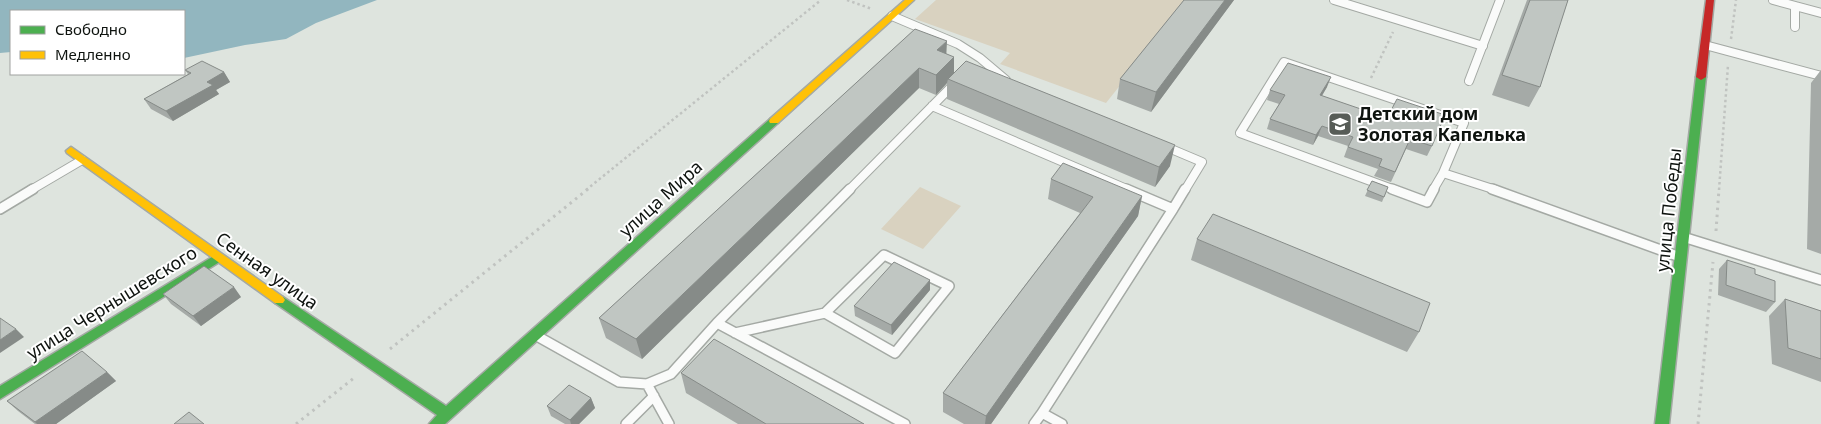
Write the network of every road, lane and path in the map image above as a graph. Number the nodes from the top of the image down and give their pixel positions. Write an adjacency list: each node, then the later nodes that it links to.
1 (821, 0): 38 (path)
2 (847, 0): 11 (path)
3 (910, 0): 11 (street, улица Мира)
4 (1334, 0): 12 (lane)
5 (1500, 0): 15 (lane)
6 (1710, 0): 14 (street, улица Победы)
7 (1736, 0): 16 (path)
8 (1773, 0): 9 (lane)
9 (1795, 6): 10 (lane); 13 (lane)
10 (1821, 12)
11 (892, 16): 20 (lane); 37 (street, улица Мира)
12 (1399, 20): 15 (lane); 21 (path)
13 (1795, 27)
14 (1705, 45): 16 (lane); 29 (street, улица Победы)
15 (1483, 46): 19 (lane)
16 (1729, 51): 17 (lane); 30 (path)
17 (1821, 76)
18 (959, 78): 22 (lane)
19 (1469, 81)
20 (1012, 83)
21 (1365, 89): 26 (lane); 26 (lane)
22 (932, 106): 28 (lane); 35 (lane)
23 (1157, 143): 28 (lane)
24 (71, 151): 25 (street, Сенная улица)
25 (82, 160): 27 (lane); 32 (street, Сенная улица)
26 (1443, 173): 31 (lane)
27 (0, 209)
28 (1173, 209): 42 (lane)
29 (1683, 237): 30 (lane); 31 (street, улица Победы)
30 (1714, 246): 33 (lane); 52 (path)
31 (1681, 257): 51 (street, улица Победы)
32 (217, 258): 38 (street, Сенная улица); 40 (street, улица Чернышевского)
33 (1821, 280)
34 (825, 313): 34 (lane); 36 (lane)
35 (718, 323): 36 (lane); 39 (lane)
36 (735, 332): 48 (lane)
37 (535, 335): 39 (lane); 43 (street, улица Мира)
38 (371, 364): 43 (street, Сенная улица); 44 (path)
39 (647, 384): 41 (lane)
40 (0, 393)
41 (654, 396): 46 (lane); 47 (lane)
42 (1042, 413): 49 (lane); 50 (lane)
43 (448, 414): 45 (street, улица Мира)
44 (296, 424)
45 (436, 424)
46 (626, 424)
47 (669, 424)
48 (904, 424)
49 (1034, 424)
50 (1062, 424)
51 (1662, 424)
52 (1698, 424)

